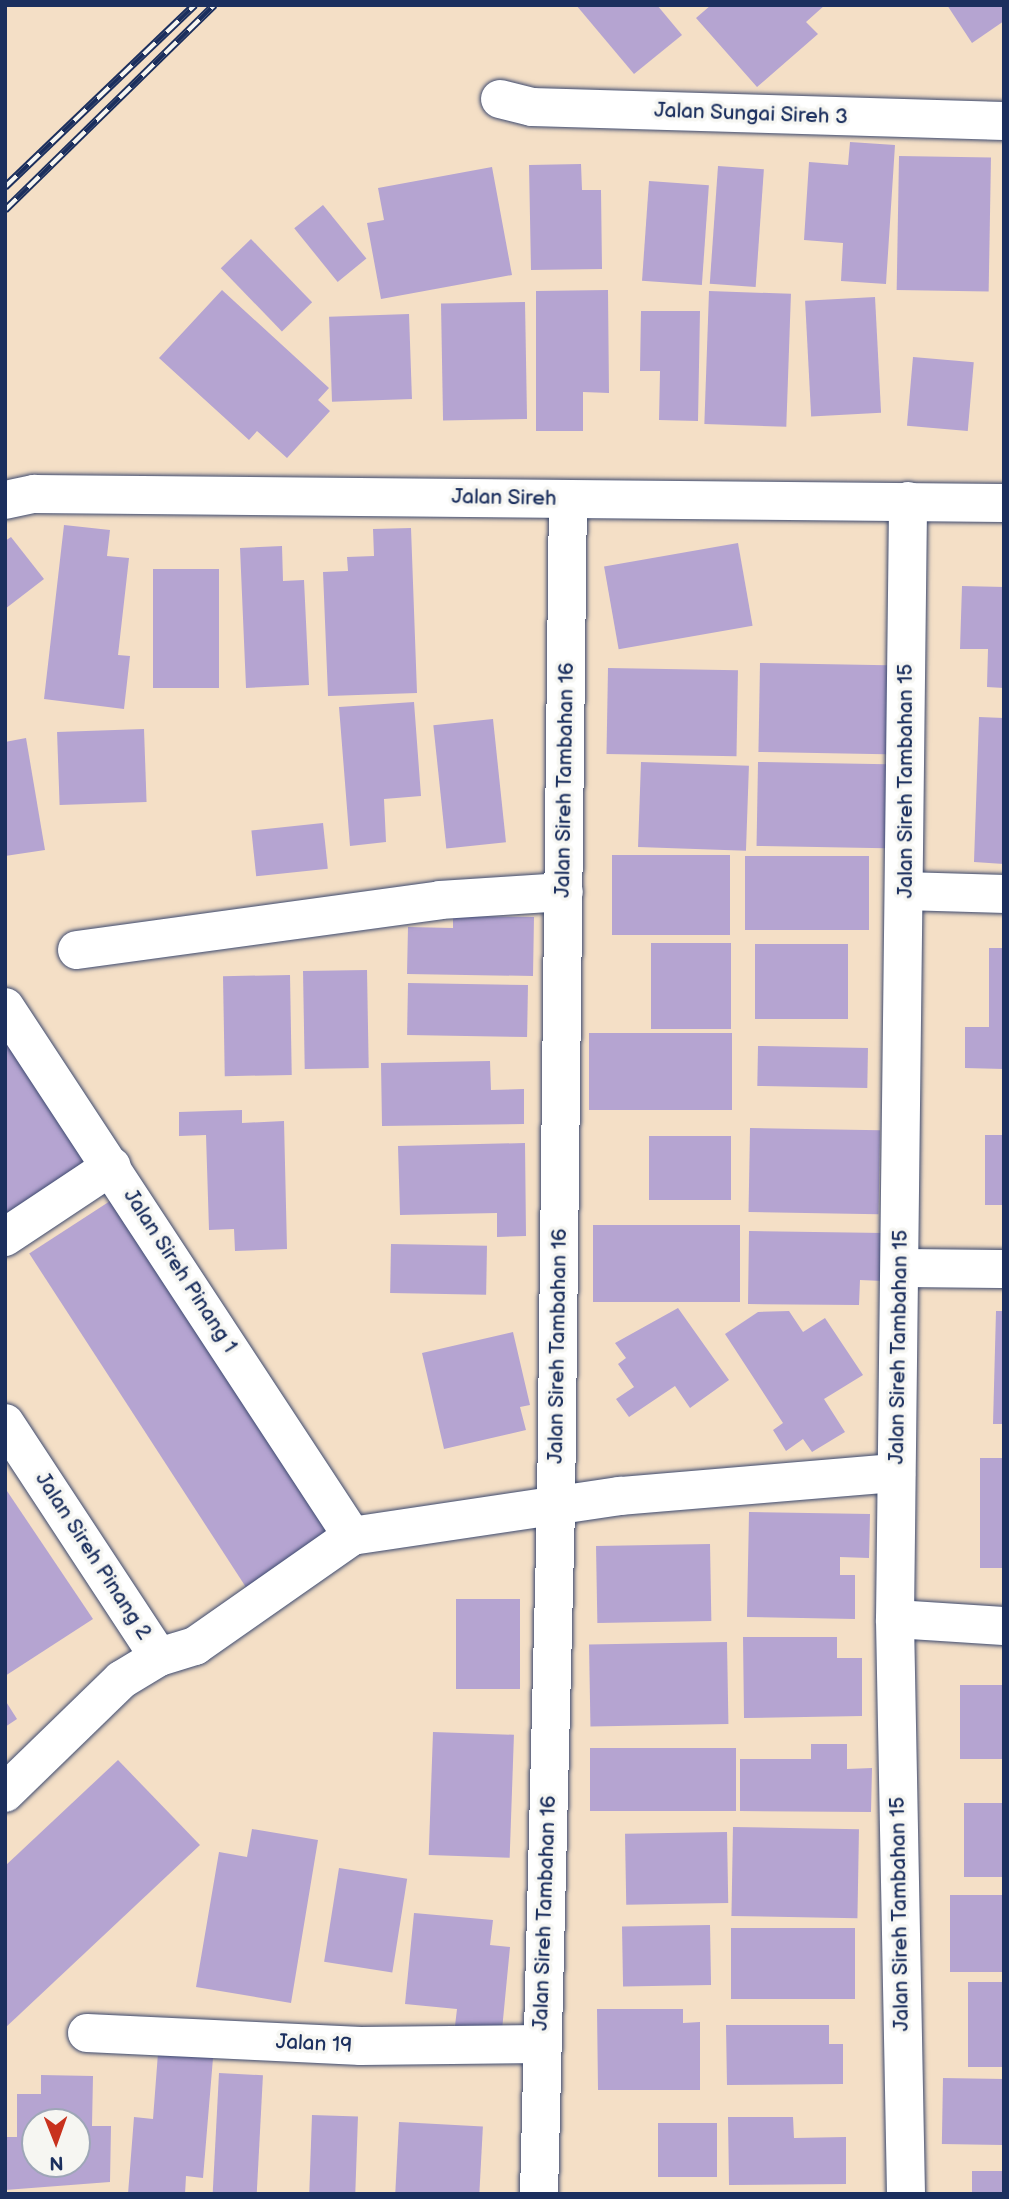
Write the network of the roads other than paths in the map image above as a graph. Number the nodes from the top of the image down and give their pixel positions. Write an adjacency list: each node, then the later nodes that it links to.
1 (500, 99): 2 (street, Jalan Sungai Sireh 3)
2 (1004, 121)
3 (568, 499): 4 (street, Jalan Sireh); 5 (street, Jalan Sireh); 8 (street, Jalan Sireh Tambahan 16)
4 (5, 500)
5 (908, 501): 6 (street, Jalan Sireh); 7 (street, Jalan Sireh Tambahan 15)
6 (1004, 503)
7 (905, 891): 9 (street); 14 (street, Jalan Sireh Tambahan 15)
8 (564, 892): 10 (street); 18 (street, Jalan Sireh Tambahan 16)
9 (1004, 894)
10 (77, 950)
11 (5, 1007): 12 (street, Jalan Sireh Pinang 1)
12 (112, 1166): 13 (street); 19 (street, Jalan Sireh Pinang 1)
13 (5, 1237)
14 (900, 1268): 15 (street); 17 (street, Jalan Sireh Tambahan 15)
15 (1004, 1269)
16 (5, 1423): 22 (street, Jalan Sireh Pinang 2)
17 (897, 1473): 18 (street); 20 (street, Jalan Sireh Tambahan 15)
18 (556, 1506): 19 (street); 25 (street, Jalan Sireh Tambahan 16)
19 (352, 1536): 22 (street)
20 (895, 1619): 21 (street); 27 (street, Jalan Sireh Tambahan 15)
21 (1004, 1626)
22 (159, 1657): 23 (street, Jalan Sireh Pinang 2)
23 (5, 1793)
24 (87, 2033): 25 (street, Jalan 19)
25 (542, 2045): 26 (street, Jalan Sireh Tambahan 16)
26 (539, 2194)
27 (905, 2194)

